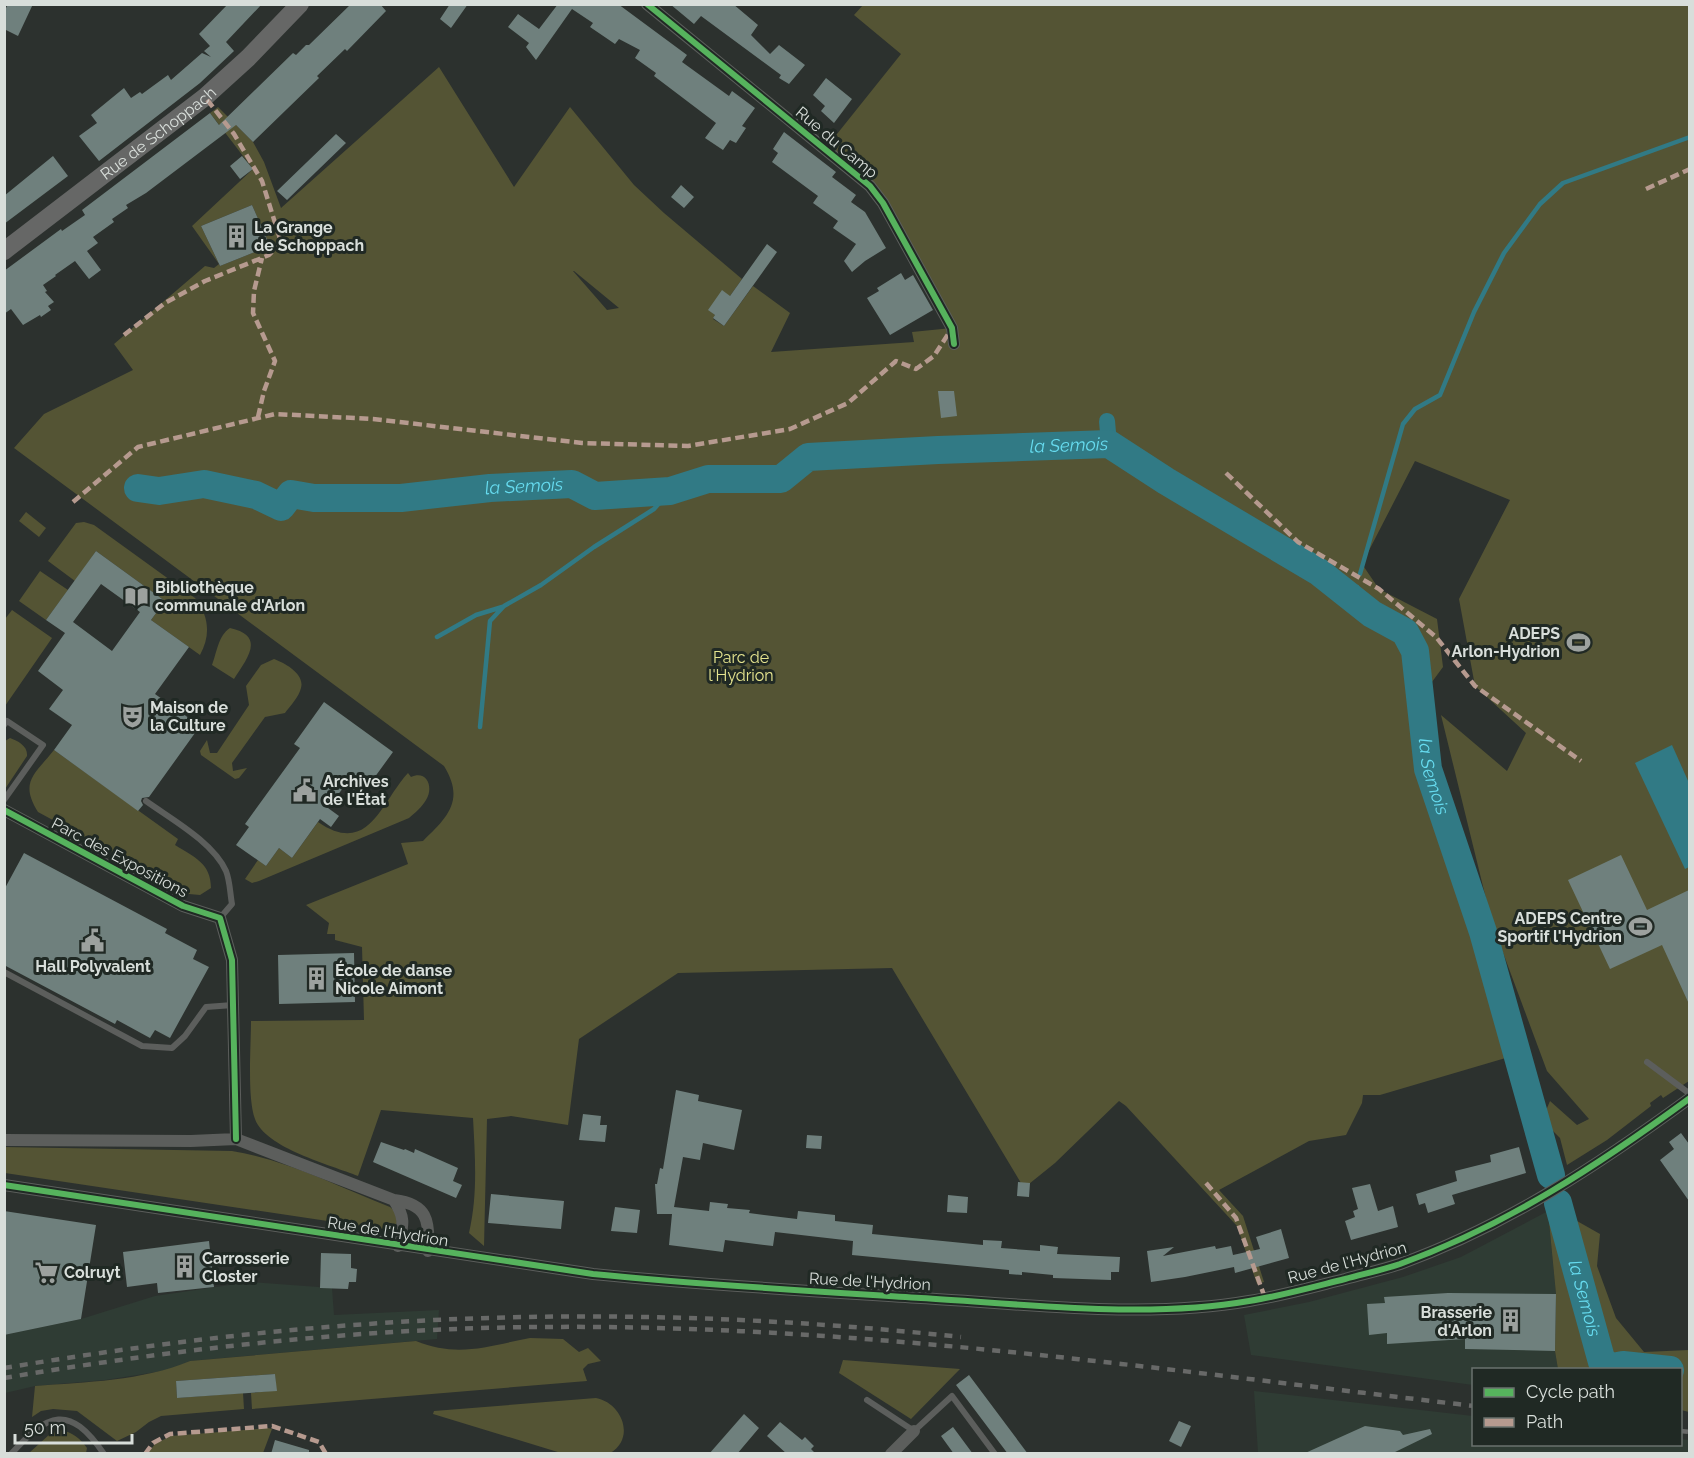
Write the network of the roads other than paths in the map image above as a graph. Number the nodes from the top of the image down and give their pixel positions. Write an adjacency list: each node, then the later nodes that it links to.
1 (300, 4): 3 (main road, Rue de Schoppach)
2 (646, 4): 4 (street, Rue du Camp)
3 (4, 251)
4 (954, 344)
5 (4, 725): 6 (lane)
6 (4, 800)
7 (146, 801): 9 (lane)
8 (4, 810): 9 (street, Parc des Expositions)
9 (220, 918): 11 (street)
10 (4, 972): 11 (lane)
11 (234, 1005): 14 (street)
12 (1647, 1062): 13 (lane)
13 (1689, 1096): 19 (street, Rue de l'Hydrion)
14 (236, 1139): 15 (street); 17 (street)
15 (4, 1140)
16 (4, 1185): 18 (street, Rue de l'Hydrion)
17 (394, 1200): 18 (street); 19 (street)
18 (398, 1246): 19 (street, Rue de l'Hydrion)
19 (428, 1251)
20 (867, 1400): 21 (lane)
21 (914, 1431): 24 (street); 25 (lane)
22 (11, 1454): 23 (lane)
23 (104, 1454)
24 (891, 1454)
25 (995, 1454)

